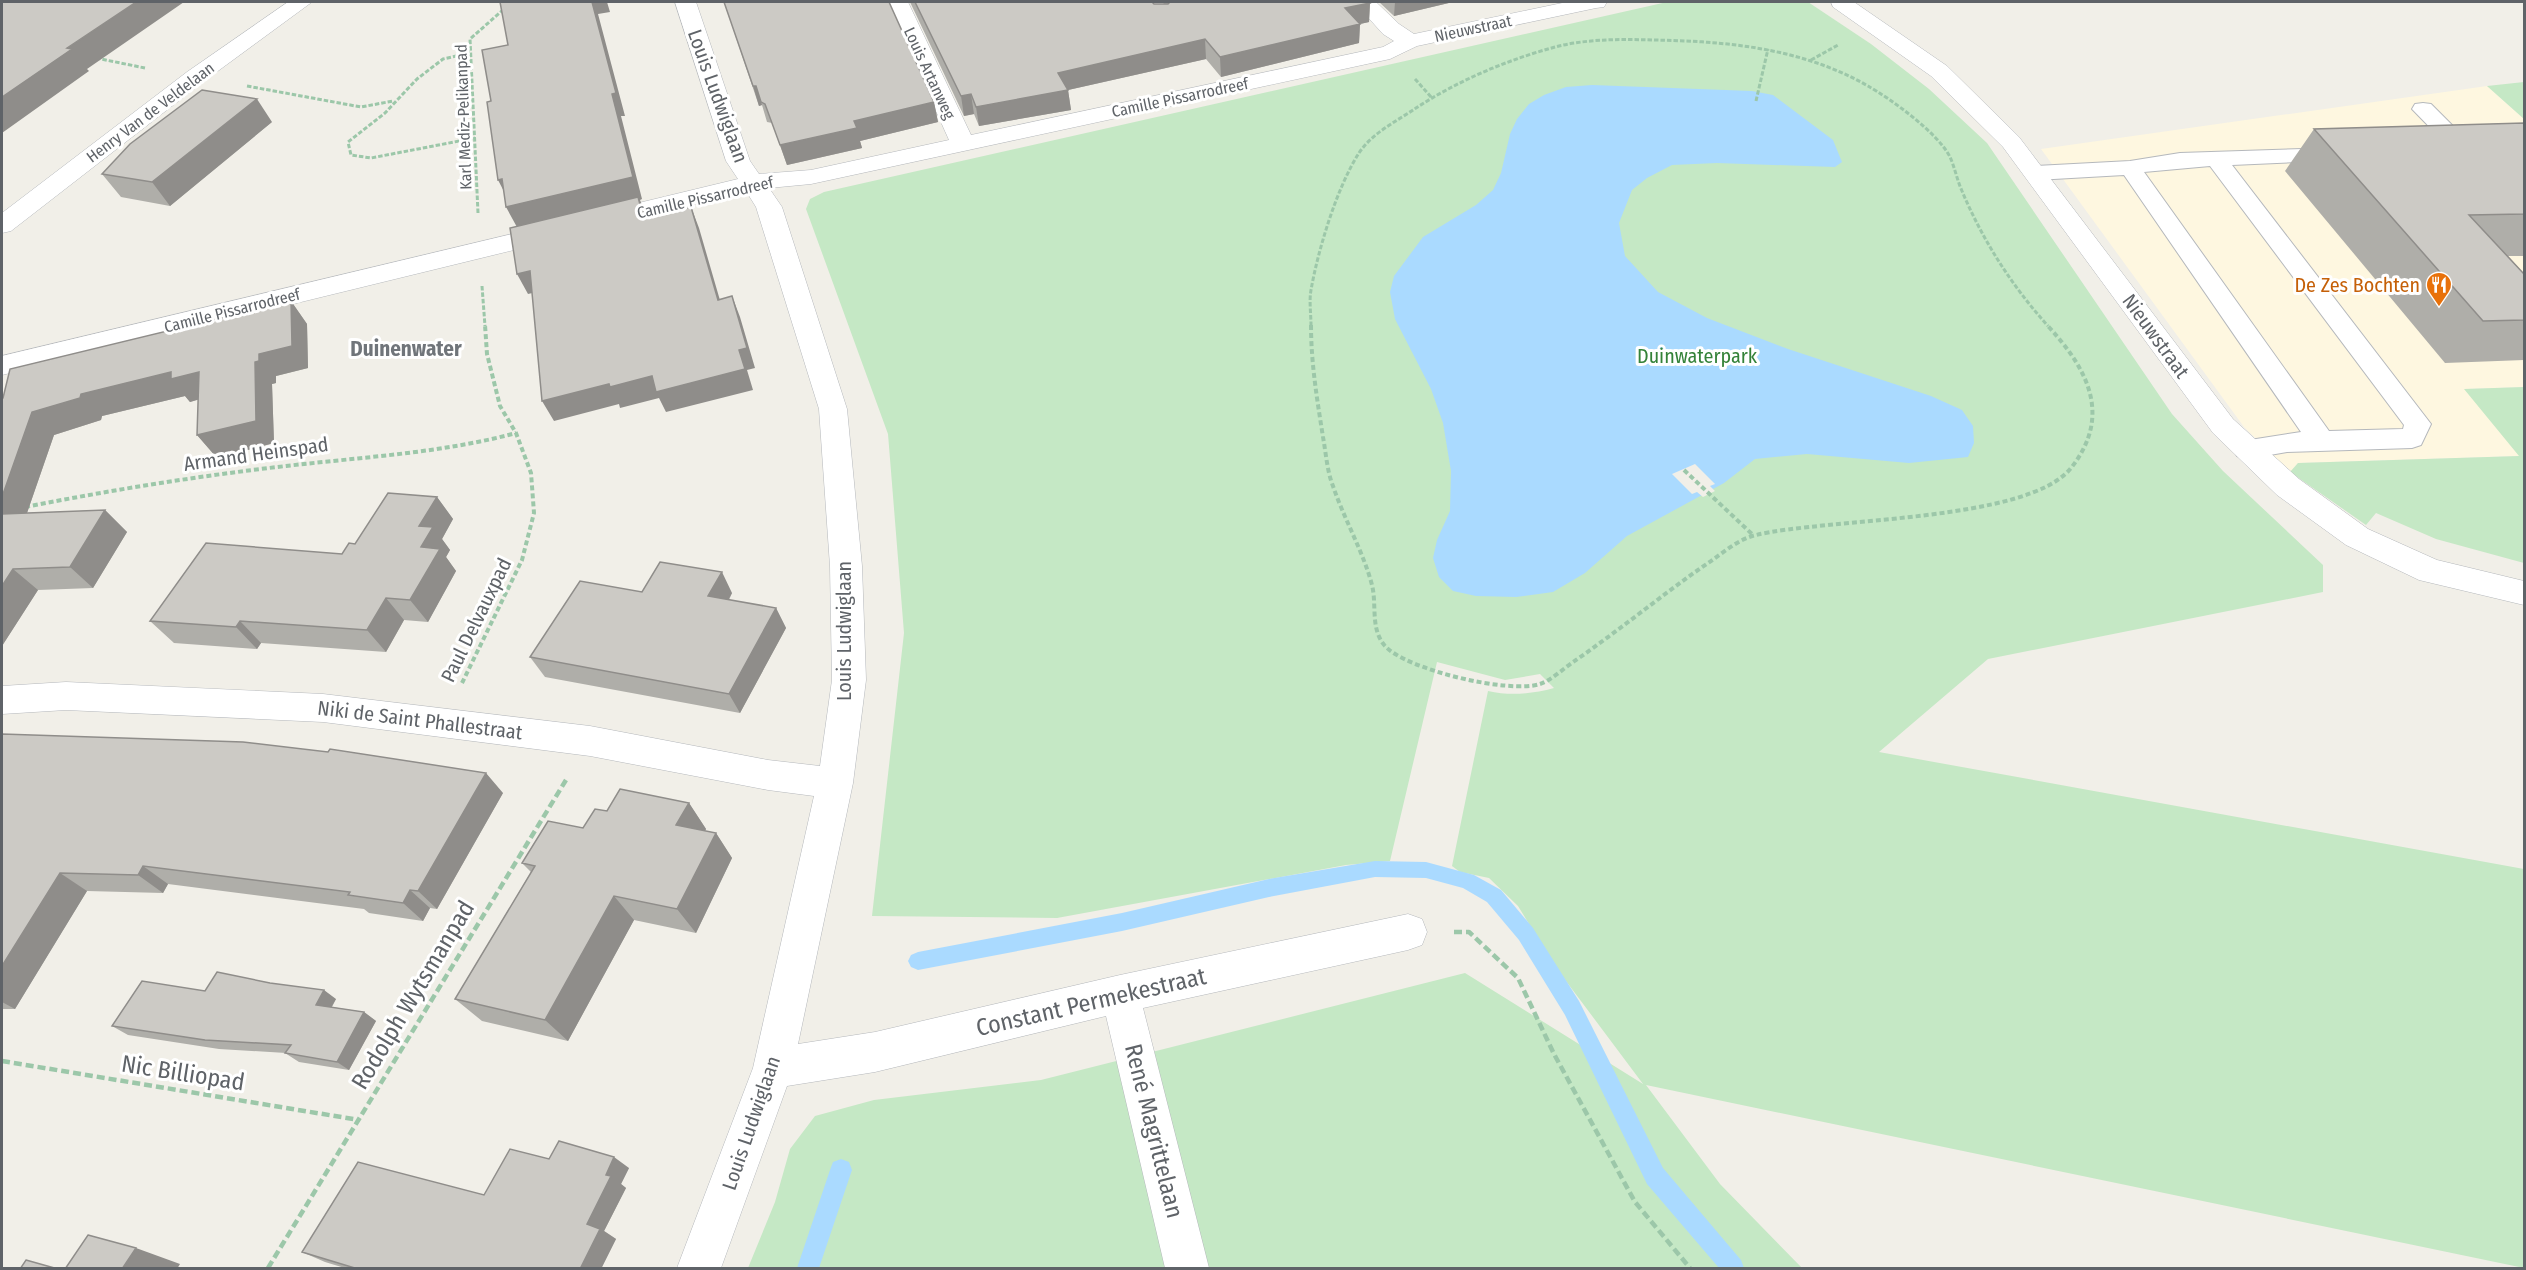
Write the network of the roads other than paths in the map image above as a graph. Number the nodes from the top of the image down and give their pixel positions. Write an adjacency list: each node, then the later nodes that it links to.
1 (301, 2): 16 (street, Henry Van de Veldelaan)
2 (685, 2): 15 (street, Louis Ludwiglaan)
3 (897, 2): 9 (street, Louis Artanweg)
4 (1364, 2): 7 (street, Nieuwstraat)
5 (1596, 2): 7 (street, Nieuwstraat)
6 (1841, 2): 14 (street, Nieuwstraat)
7 (1410, 41): 9 (street, Camille Pissarrodreef)
8 (2423, 109): 10 (lane)
9 (963, 144): 15 (street, Camille Pissarrodreef)
10 (2430, 152)
11 (2358, 154): 12 (lane)
12 (2216, 159): 13 (lane); 18 (lane)
13 (2130, 168): 14 (lane); 18 (lane)
14 (2036, 173): 19 (street, Nieuwstraat)
15 (754, 182): 17 (street, Camille Pissarrodreef); 22 (street, Louis Ludwiglaan)
16 (2, 225)
17 (2, 366)
18 (2322, 442): 19 (lane)
19 (2247, 449): 20 (street, Nieuwstraat)
20 (2524, 593)
21 (2, 700): 22 (street, Niki de Saint Phallestraat)
22 (835, 783): 25 (street, Louis Ludwiglaan)
23 (1408, 932): 24 (street, Constant Permekestraat)
24 (1120, 994): 25 (street, Constant Permekestraat); 27 (street, René Magrittelaan)
25 (773, 1068): 26 (street, Louis Ludwiglaan)
26 (699, 1269)
27 (1187, 1269)

